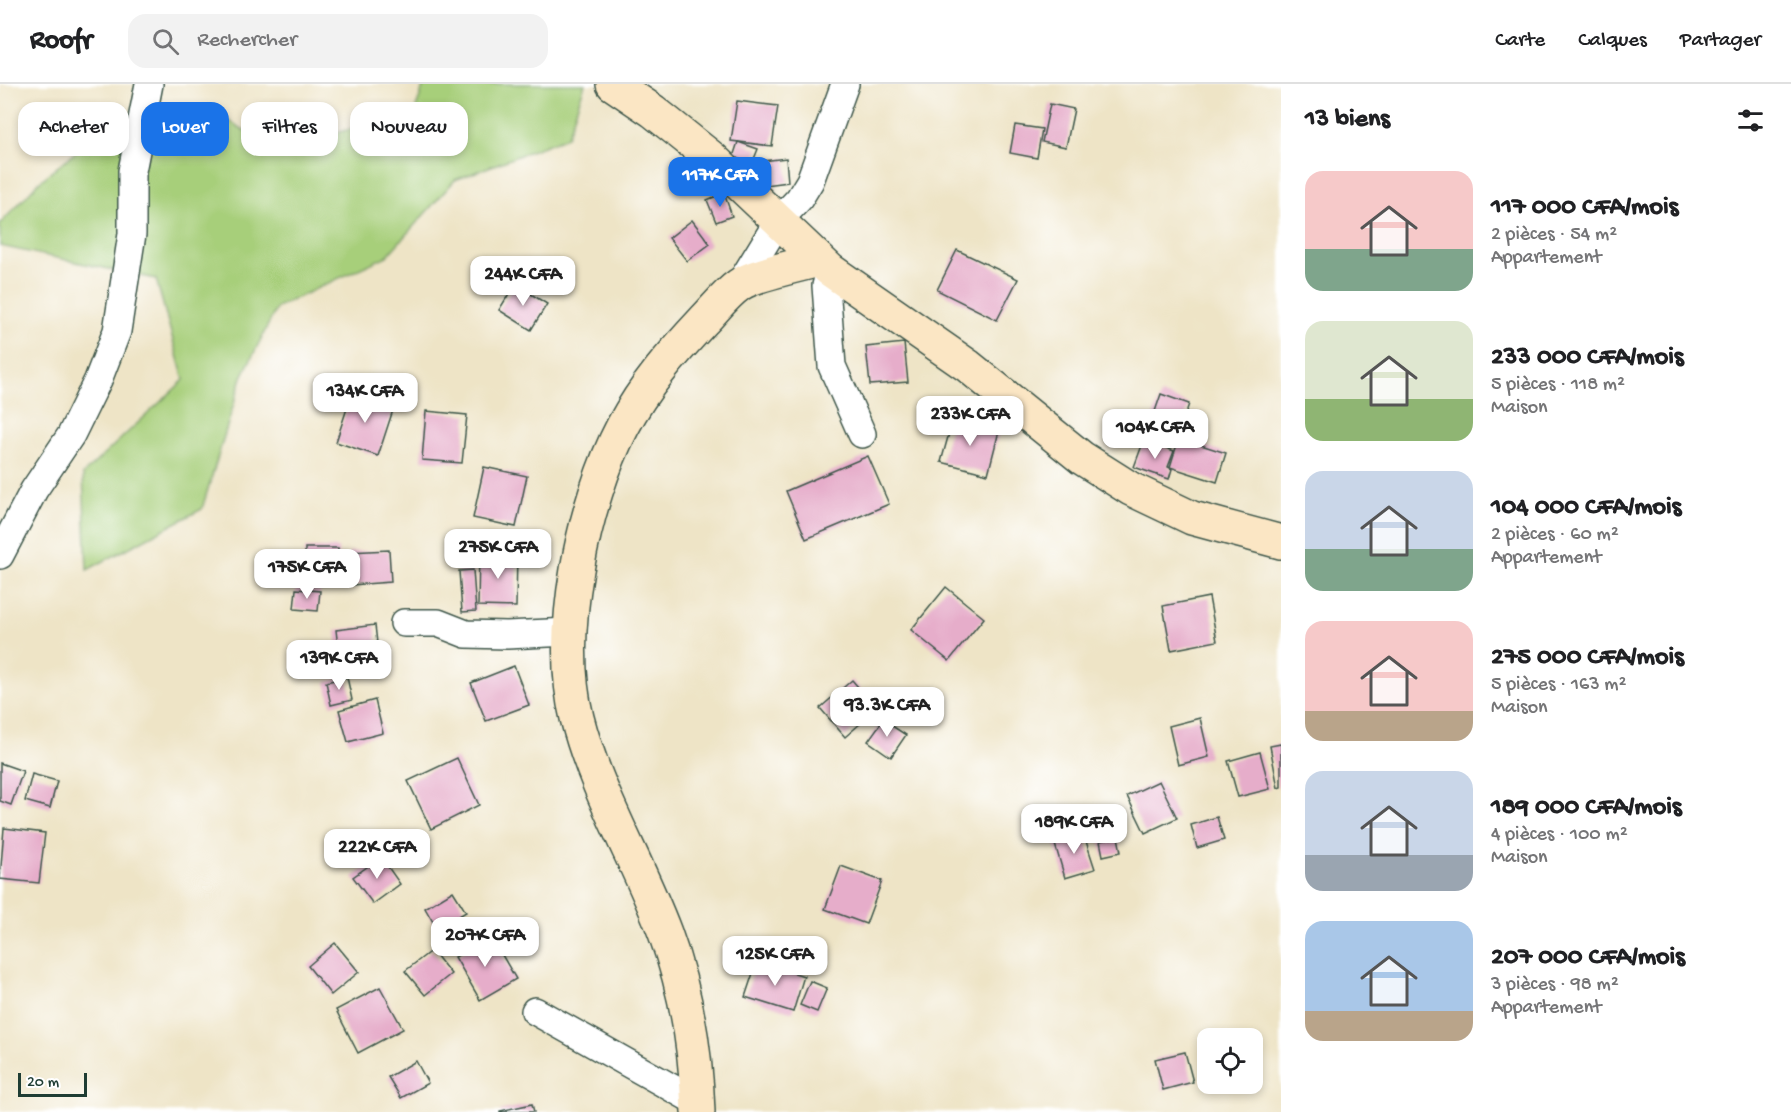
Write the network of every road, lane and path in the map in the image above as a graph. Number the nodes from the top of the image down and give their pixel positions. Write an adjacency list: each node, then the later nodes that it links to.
1 (148, 84): 9 (street)
2 (613, 84): 4 (street)
3 (845, 84): 4 (street)
4 (779, 220): 5 (street); 6 (street)
5 (824, 265): 6 (street); 7 (street); 8 (street)
6 (740, 284): 11 (street)
7 (862, 434)
8 (1281, 542)
9 (0, 555)
10 (404, 623): 11 (street)
11 (570, 632): 13 (street)
12 (535, 1011): 13 (street)
13 (698, 1107)

